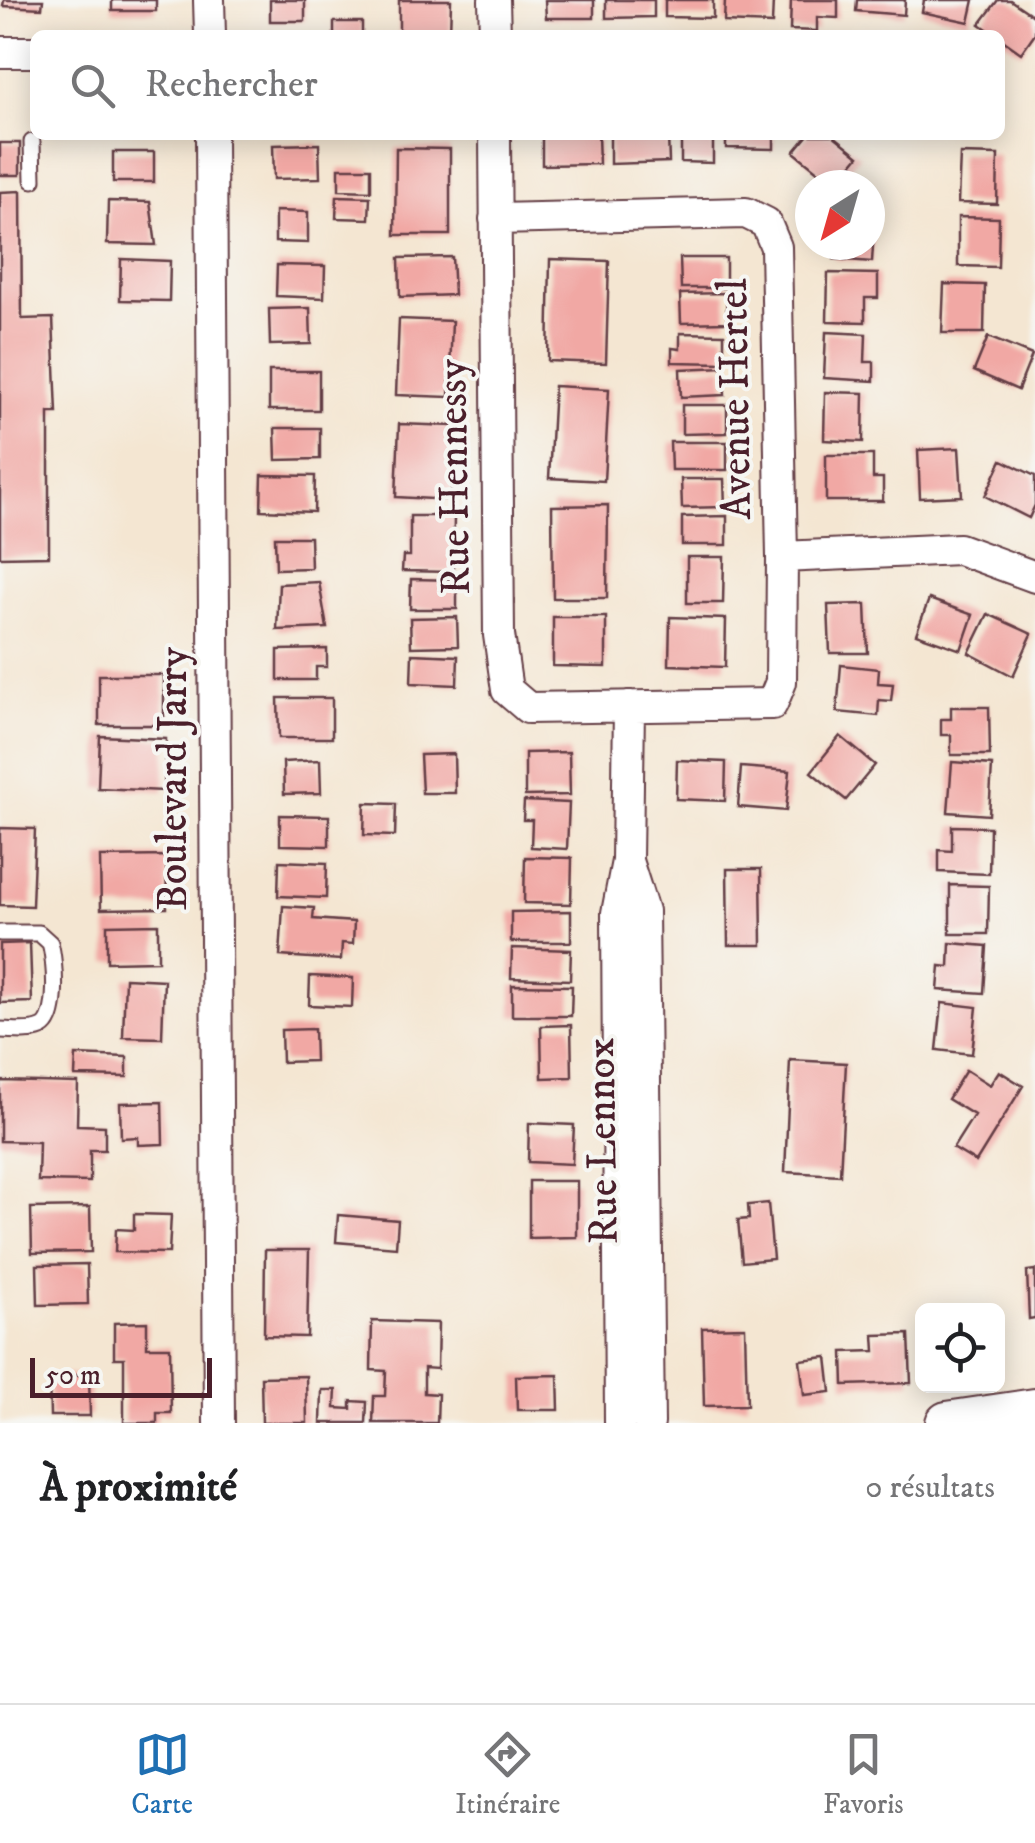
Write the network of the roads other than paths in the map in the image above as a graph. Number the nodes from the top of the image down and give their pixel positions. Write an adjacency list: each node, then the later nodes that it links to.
1 (210, 0): 3 (street)
2 (494, 0): 4 (street)
3 (210, 30)
4 (494, 30)
5 (0, 52): 6 (street)
6 (30, 52)
7 (211, 140): 19 (street, Boulevard Jarry)
8 (495, 140): 11 (street, Rue Hennessy)
9 (32, 142): 10 (lane)
10 (34, 180)
11 (496, 218): 12 (street, Avenue Hertel); 14 (street, Rue Hennessy)
12 (782, 556): 13 (street); 14 (street, Avenue Hertel)
13 (1035, 578)
14 (629, 706): 15 (street, Rue Lennox)
15 (627, 862): 20 (street, Rue Lennox); 21 (street, Rue Lennox)
16 (0, 932): 17 (lane)
17 (0, 1030)
18 (1035, 1412): 22 (street)
19 (219, 1423)
20 (620, 1423)
21 (649, 1423)
22 (948, 1423)

